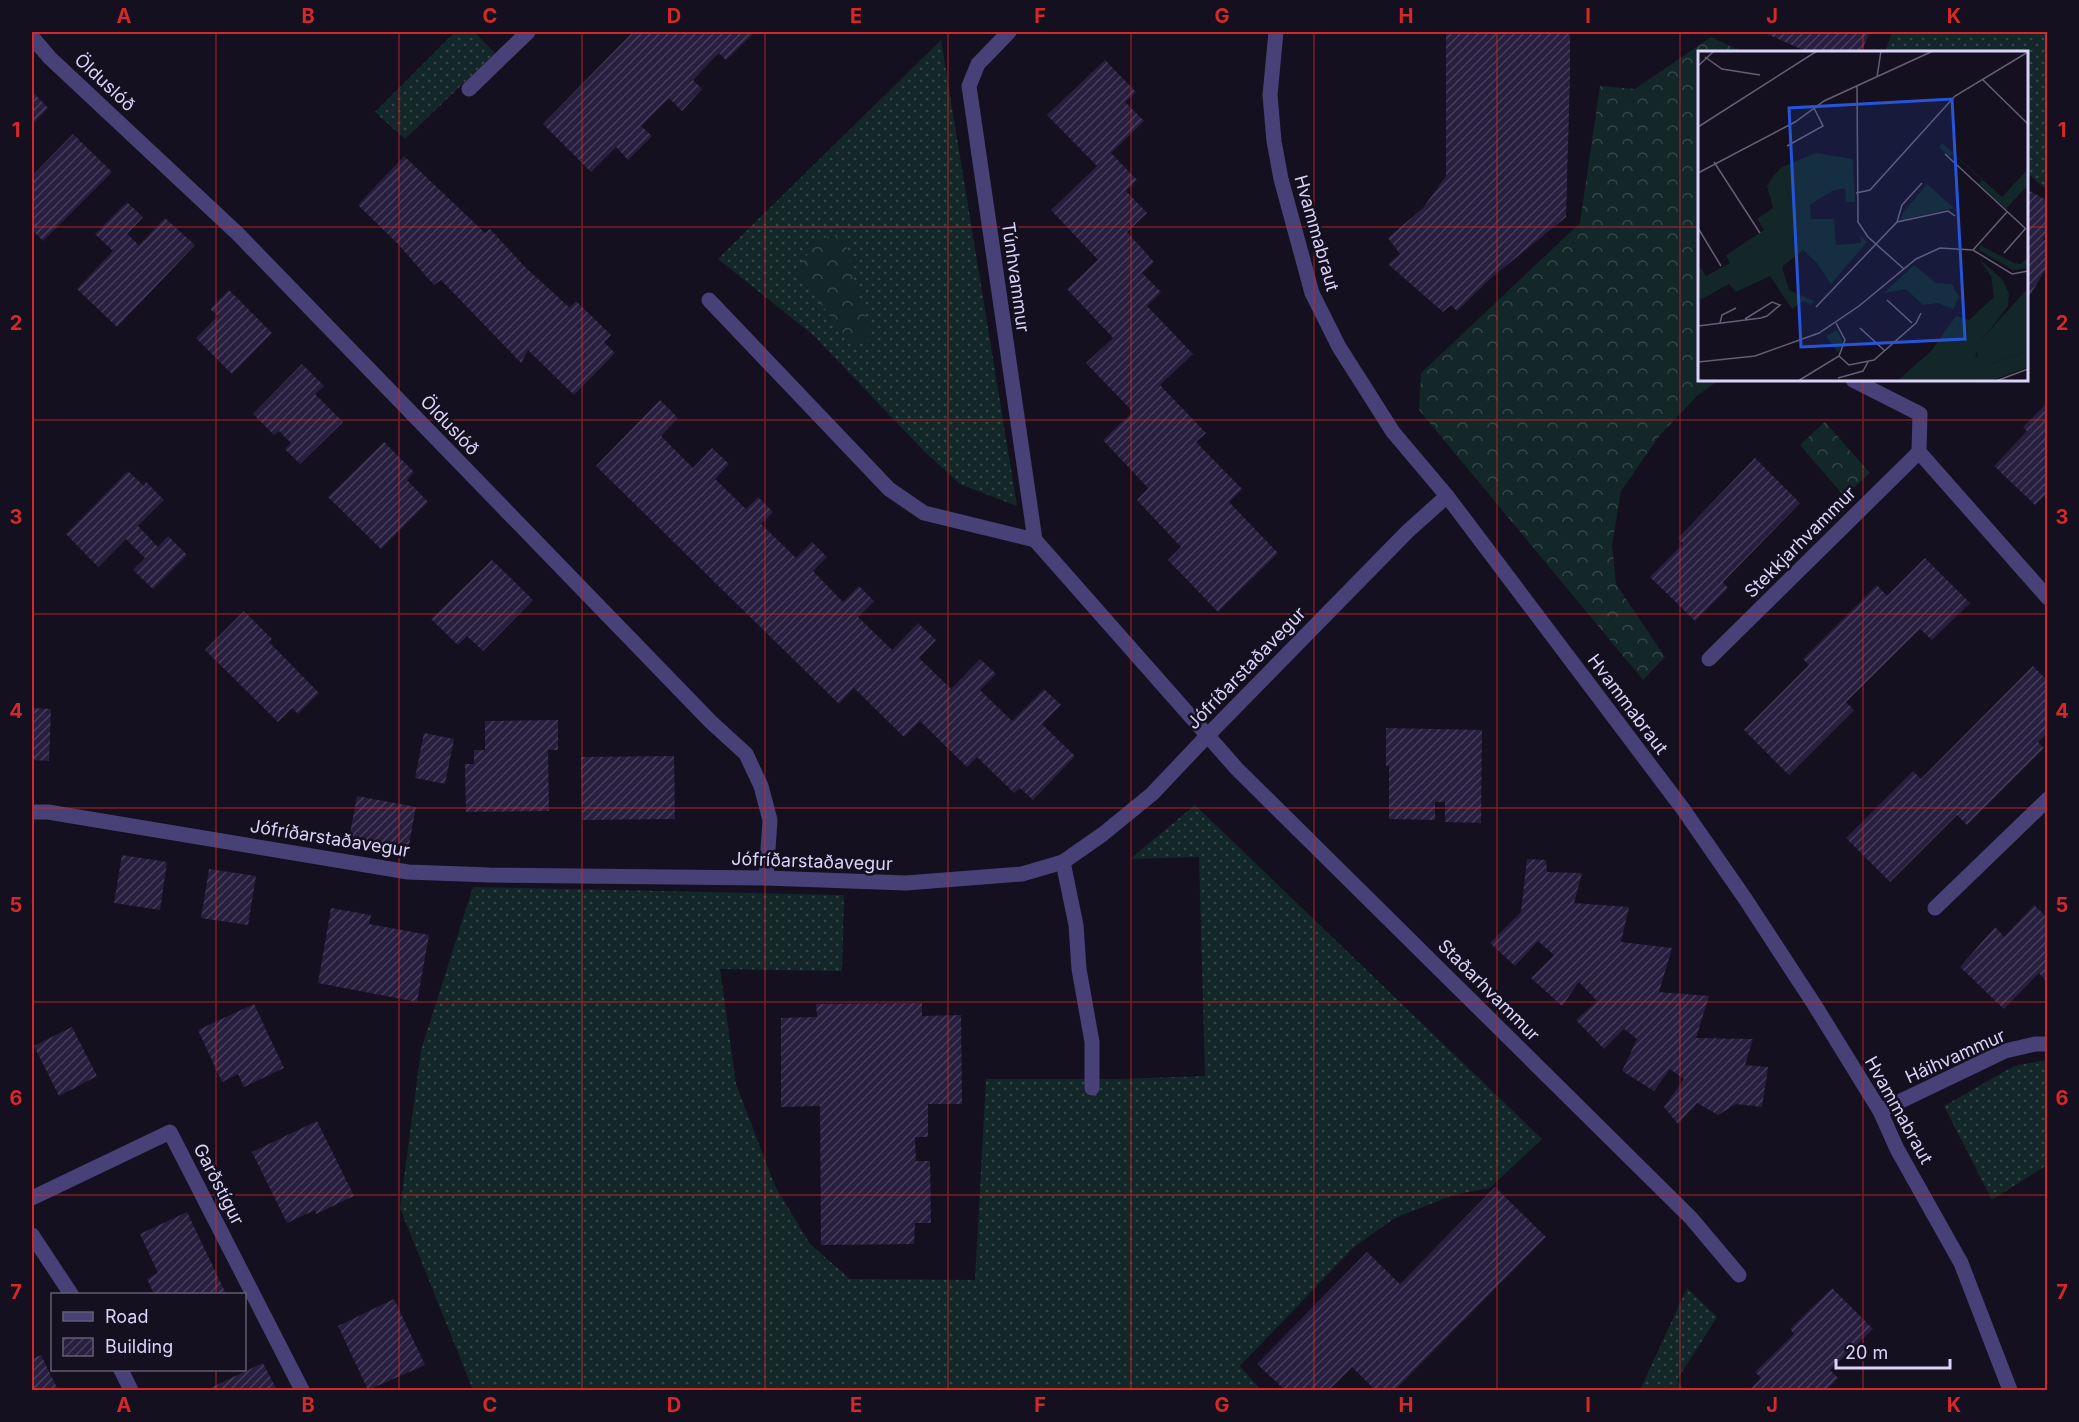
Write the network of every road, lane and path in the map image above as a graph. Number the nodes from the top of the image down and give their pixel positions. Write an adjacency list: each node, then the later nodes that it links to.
1 (528, 32): 5 (street)
2 (1009, 32): 10 (street, Túnhvammur)
3 (1276, 32): 9 (street, Hvammabraut)
4 (32, 37): 17 (street, Ölduslóð)
5 (469, 89)
6 (709, 300): 10 (street)
7 (1855, 381): 8 (street)
8 (1919, 452): 11 (street); 12 (street, Stekkjarhvammur)
9 (1447, 496): 13 (street, Jófríðarstaðavegur); 21 (street, Hvammabraut)
10 (1035, 540): 13 (street)
11 (2048, 598)
12 (1709, 659)
13 (1207, 736): 16 (street, Jófríðarstaðavegur); 24 (street, Staðarhvammur)
14 (2048, 799): 18 (street)
15 (32, 812): 17 (street, Jófríðarstaðavegur)
16 (1063, 862): 17 (street, Jófríðarstaðavegur); 20 (street)
17 (766, 878)
18 (1935, 908)
19 (2048, 1044): 21 (street, Háihvammur)
20 (1092, 1088)
21 (1880, 1112): 29 (street, Hvammabraut)
22 (32, 1198): 28 (street, Garðstígur)
23 (32, 1235): 25 (street)
24 (1739, 1275)
25 (70, 1293)
26 (122, 1371): 27 (street)
27 (131, 1390)
28 (302, 1390)
29 (2010, 1390)

